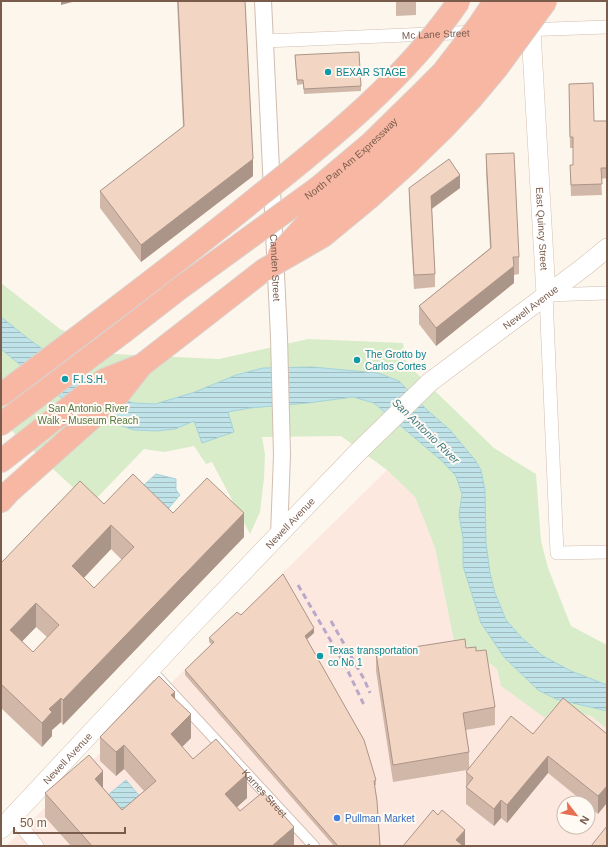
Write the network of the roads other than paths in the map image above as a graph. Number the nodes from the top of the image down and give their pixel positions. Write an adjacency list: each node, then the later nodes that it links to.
1 (263, 1): 10 (street, Camden Street)
2 (459, 1): 11 (highway, bridge)
3 (480, 1): 14 (highway, North Pan Am Expressway, bridge)
4 (495, 1): 14 (highway, North Pan Am Expressway, bridge)
5 (521, 1): 13 (highway, North Pan Am Expressway, bridge)
6 (529, 1): 9 (main road, East Quincy Street)
7 (546, 1): 13 (highway, North Pan Am Expressway, bridge)
8 (607, 27): 9 (street, Mc Lane Street)
9 (531, 30): 10 (street, Mc Lane Street); 16 (main road, East Quincy Street)
10 (265, 41): 25 (street, Camden Street)
11 (311, 155): 18 (highway, bridge); 19 (highway, bridge)
12 (607, 248): 16 (main road, Newell Avenue)
13 (264, 270): 17 (highway, North Pan Am Expressway)
14 (180, 288): 20 (highway, North Pan Am Expressway, bridge)
15 (607, 292): 16 (street)
16 (546, 295): 25 (main road, Newell Avenue); 26 (street, East Quincy Street)
17 (142, 365): 21 (highway, North Pan Am Expressway); 22 (highway)
18 (1, 384)
19 (1, 395)
20 (1, 424)
21 (1, 461)
22 (34, 470): 23 (highway); 24 (highway)
23 (1, 501)
24 (1, 510)
25 (279, 535): 27 (main road, Newell Avenue)
26 (607, 552)
27 (150, 669): 28 (main road, Newell Avenue); 30 (street, Karnes Street)
28 (7, 823): 29 (street)
29 (37, 846)
30 (314, 846)

